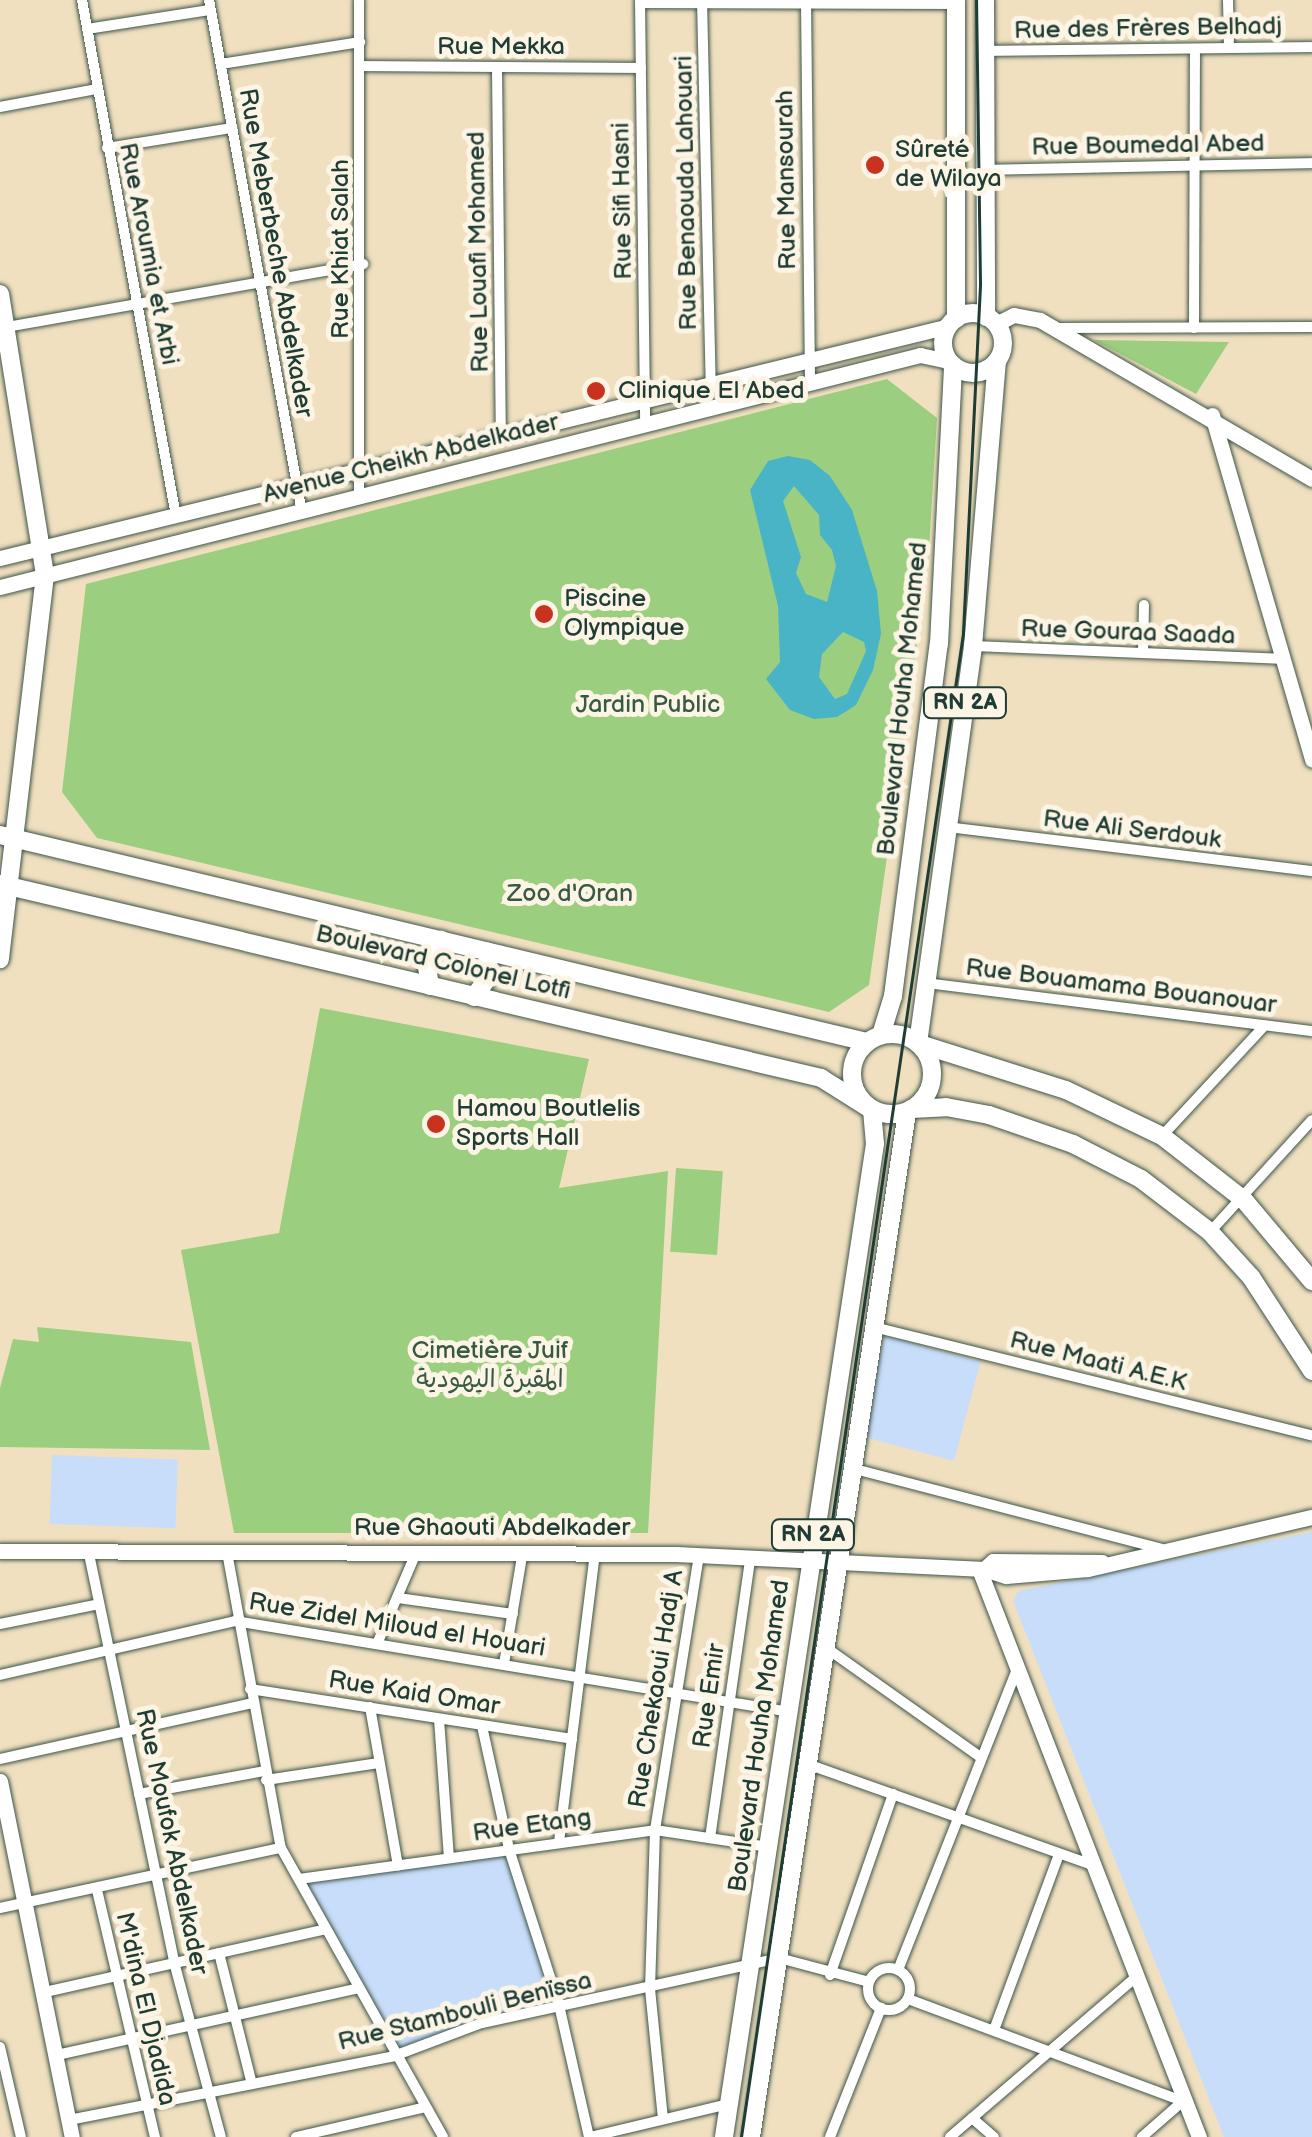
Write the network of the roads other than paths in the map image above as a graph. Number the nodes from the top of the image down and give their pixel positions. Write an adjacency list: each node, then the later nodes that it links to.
1 (82, 0): 10 (street, Rue Aroumia et Arbi)
2 (359, 0): 11 (street, Rue Khiat Salah)
3 (985, 0): 15 (main road)
4 (1228, 0): 13 (street)
5 (702, 1): 6 (street); 7 (street); 40 (street, Rue Benaouda Lahouari)
6 (640, 2): 19 (street, Rue Sifi Hasni)
7 (806, 2): 8 (street); 37 (street, Rue Mansourah)
8 (956, 2): 32 (main road)
9 (210, 5): 10 (street); 16 (street, Rue Meberbeche Abdelkader)
10 (87, 29): 20 (street, Rue Aroumia et Arbi)
11 (360, 42): 16 (street); 17 (street, Rue Khiat Salah)
12 (1312, 47): 13 (street, Rue des Frères Belhadj)
13 (1229, 48): 14 (street, Rue des Frères Belhadj)
14 (1195, 49): 15 (street, Rue des Frères Belhadj); 25 (street)
15 (986, 51): 26 (main road)
16 (222, 64): 22 (street, Rue Meberbeche Abdelkader)
17 (360, 66): 18 (street, Rue Mekka); 27 (street, Rue Khiat Salah)
18 (497, 68): 19 (street, Rue Mekka); 45 (street, Rue Louafi Mohamed)
19 (641, 68): 42 (street, Rue Sifi Hasni)
20 (97, 88): 21 (street); 23 (street, Rue Aroumia et Arbi)
21 (0, 106)
22 (232, 128): 23 (street); 28 (street, Rue Meberbeche Abdelkader)
23 (107, 148): 30 (street, Rue Aroumia et Arbi)
24 (1312, 163): 25 (street, Rue Boumedal Abed)
25 (1196, 164): 26 (street, Rue Boumedal Abed); 36 (street)
26 (985, 170): 31 (main road)
27 (362, 264): 28 (street); 46 (street, Rue Khiat Salah)
28 (258, 282): 30 (street); 48 (street, Rue Meberbeche Abdelkader)
29 (0, 294): 34 (main road)
30 (137, 304): 34 (street); 51 (street, Rue Aroumia et Arbi)
31 (991, 321): 32 (main road); 35 (main road); 38 (main road)
32 (952, 322): 37 (main road, Avenue Cheikh Abdelkader); 39 (main road)
33 (1312, 327): 36 (street)
34 (3, 328): 52 (main road)
35 (1056, 328): 36 (street); 43 (main road)
36 (1194, 328)
37 (809, 360): 40 (main road, Avenue Cheikh Abdelkader); 41 (street, Rue Mansourah)
38 (997, 360): 39 (main road); 57 (main road, RN 2A)
39 (951, 363): 41 (main road, Avenue Cheikh Abdelkader); 73 (main road, Boulevard Houha Mohamed / RN 2A)
40 (711, 384): 42 (main road, Avenue Cheikh Abdelkader)
41 (810, 384): 44 (main road, Avenue Cheikh Abdelkader)
42 (645, 402): 44 (street, Rue Sifi Hasni); 45 (main road, Avenue Cheikh Abdelkader)
43 (1212, 415): 47 (main road); 59 (main road)
44 (646, 425): 49 (main road, Avenue Cheikh Abdelkader)
45 (501, 435): 46 (main road, Avenue Cheikh Abdelkader)
46 (360, 472): 48 (main road, Avenue Cheikh Abdelkader); 49 (street, Rue Khiat Salah)
47 (1312, 478)
48 (296, 487): 50 (street, Rue Meberbeche Abdelkader); 51 (main road, Avenue Cheikh Abdelkader)
49 (359, 498): 50 (main road, Avenue Cheikh Abdelkader)
50 (302, 513): 54 (main road, Avenue Cheikh Abdelkader)
51 (176, 516): 52 (main road, Avenue Cheikh Abdelkader)
52 (44, 547): 53 (main road, Avenue Cheikh Abdelkader); 54 (main road)
53 (0, 558)
54 (45, 575): 55 (main road, Avenue Cheikh Abdelkader); 62 (main road)
55 (0, 587)
56 (1144, 605): 58 (street)
57 (973, 646): 58 (street, Rue Gouraa Saada); 61 (main road, RN 2A)
58 (1143, 653): 59 (street, Rue Gouraa Saada)
59 (1281, 659): 60 (main road)
60 (1311, 752)
61 (947, 827): 63 (street, Rue Ali Serdouk); 68 (main road, RN 2A)
62 (7, 837): 64 (main road); 65 (main road, Boulevard Colonel Lotfi)
63 (1312, 871)
64 (5, 885): 67 (main road); 69 (main road, Boulevard Colonel Lotfi)
65 (441, 940): 66 (main road, Boulevard Colonel Lotfi); 69 (main road)
66 (486, 951): 70 (main road); 73 (main road, Boulevard Colonel Lotfi)
67 (0, 960)
68 (925, 982): 71 (street, Rue Bouamama Bouanouar); 74 (main road, RN 2A)
69 (430, 986): 70 (main road, Boulevard Colonel Lotfi)
70 (474, 997): 75 (main road, Boulevard Colonel Lotfi)
71 (1265, 1025): 72 (street, Rue Bouamama Bouanouar); 78 (street)
72 (1312, 1031)
73 (874, 1038): 74 (main road); 75 (main road)
74 (919, 1044): 76 (main road); 78 (main road)
75 (868, 1106): 76 (main road); 97 (main road, Boulevard Houha Mohamed / RN 2A)
76 (909, 1111): 80 (main road); 82 (main road, Boulevard Houha Mohamed / RN 2A)
77 (1312, 1120): 79 (street)
78 (1162, 1136): 79 (main road)
79 (1244, 1200): 80 (street); 81 (main road)
80 (1210, 1232): 83 (main road)
81 (1312, 1281)
82 (874, 1326): 85 (street, Rue Maati A.E.K); 86 (main road, Boulevard Houha Mohamed / RN 2A)
83 (1306, 1346): 84 (main road)
84 (1312, 1371)
85 (1312, 1436)
86 (850, 1468): 88 (street); 98 (main road, Boulevard Houha Mohamed / RN 2A)
87 (1312, 1517): 88 (main road, Rue Ghaouti Abdelkader)
88 (1162, 1549): 99 (main road, Rue Ghaouti Abdelkader)
89 (0, 1551): 92 (main road, Rue Ghaouti Abdelkader)
90 (227, 1552): 91 (main road, Rue Ghaouti Abdelkader); 92 (main road, Rue Ghaouti Abdelkader); 103 (street)
91 (416, 1552): 94 (main road, Rue Ghaouti Abdelkader); 100 (street)
92 (89, 1554): 101 (street, Rue Moufok Abdelkader)
93 (595, 1554): 94 (main road, Rue Ghaouti Abdelkader); 95 (main road, Rue Ghaouti Abdelkader); 111 (street)
94 (522, 1556): 102 (street)
95 (698, 1556): 96 (main road, Rue Ghaouti Abdelkader); 113 (street, Rue Chekaoui Hadj A)
96 (750, 1559): 97 (main road, Rue Ghaouti Abdelkader); 114 (street, Rue Emir)
97 (809, 1562): 98 (main road, Rue Ghaouti Abdelkader); 117 (main road, Boulevard Houha Mohamed / RN 2A)
98 (835, 1562): 99 (main road, Rue Ghaouti Abdelkader); 106 (main road, Boulevard Houha Mohamed / RN 2A)
99 (981, 1569): 109 (main road)
100 (398, 1598): 102 (street); 105 (street)
101 (99, 1604): 104 (street); 107 (street, Rue Moufok Abdelkader)
102 (513, 1614): 108 (street)
103 (236, 1620): 105 (street, Rue Zidel Miloud el Houari); 107 (street, Rue Zidel Miloud el Houari); 112 (street)
104 (0, 1624)
105 (377, 1644): 108 (street, Rue Zidel Miloud el Houari)
106 (823, 1645): 122 (street); 125 (main road, Boulevard Houha Mohamed / RN 2A)
107 (109, 1651): 110 (street, Rue Zidel Miloud el Houari); 120 (street, Rue Moufok Abdelkader)
108 (504, 1664): 111 (street, Rue Zidel Miloud el Houari)
109 (1016, 1670): 122 (street); 139 (main road)
110 (0, 1675)
111 (580, 1675): 113 (street, Rue Zidel Miloud el Houari); 121 (street)
112 (250, 1689): 115 (street); 116 (street, Rue Kaid Omar)
113 (679, 1693): 114 (street, Rue Zidel Miloud el Houari); 131 (street, Rue Chekaoui Hadj A)
114 (730, 1700): 117 (street, Rue Zidel Miloud el Houari); 132 (street, Rue Emir)
115 (252, 1703): 120 (street); 126 (street)
116 (370, 1707): 118 (street, Rue Kaid Omar); 124 (street)
117 (790, 1712): 134 (main road, Boulevard Houha Mohamed / RN 2A)
118 (439, 1720): 119 (street, Rue Kaid Omar); 138 (street)
119 (482, 1726): 121 (street, Rue Kaid Omar); 136 (street)
120 (125, 1730): 123 (street); 128 (street, Rue Moufok Abdelkader)
121 (572, 1738): 133 (street)
122 (979, 1756): 130 (street)
123 (0, 1759)
124 (379, 1763): 126 (street); 140 (street)
125 (805, 1764): 129 (street); 148 (main road, Boulevard Houha Mohamed / RN 2A)
126 (265, 1775): 128 (street); 135 (street)
127 (0, 1781): 144 (main road)
128 (140, 1794): 141 (street, Rue Moufok Abdelkader)
129 (893, 1794): 130 (street); 152 (street)
130 (956, 1817): 137 (street); 151 (street)
131 (655, 1830): 132 (street, Rue Etang); 133 (street, Rue Etang); 157 (street, Rue Chekaoui Hadj A)
132 (710, 1838): 134 (street, Rue Etang)
133 (559, 1842): 136 (street, Rue Etang)
134 (769, 1847): 150 (main road, Boulevard Houha Mohamed / RN 2A)
135 (282, 1848): 141 (street); 142 (street)
136 (509, 1849): 138 (street, Rue Etang); 160 (street)
137 (1058, 1857): 139 (street); 164 (street)
138 (449, 1858): 140 (street, Rue Etang)
139 (1093, 1865): 154 (main road)
140 (398, 1866): 142 (street, Rue Etang)
141 (158, 1877): 143 (street); 149 (street, Rue Moufok Abdelkader)
142 (300, 1879): 146 (street)
143 (96, 1890): 144 (street); 153 (street, M'dina El Djadida)
144 (24, 1902): 145 (street); 158 (main road)
145 (0, 1908)
146 (326, 1929): 147 (street); 156 (street)
147 (219, 1953): 149 (street); 162 (street)
148 (779, 1958): 150 (street, Rue Stambouli Benïssa); 152 (street); 187 (main road, Boulevard Houha Mohamed / RN 2A)
149 (174, 1962): 153 (street); 163 (street, Rue Moufok Abdelkader)
150 (752, 1966): 157 (street, Rue Stambouli Benïssa); 175 (main road, Boulevard Houha Mohamed / RN 2A)
151 (898, 1970): 155 (street); 159 (street)
152 (830, 1975): 155 (street)
153 (118, 1976): 158 (street); 165 (street, M'dina El Djadida)
154 (1136, 1977): 167 (street); 173 (main road)
155 (869, 1982): 161 (street)
156 (358, 1988): 162 (street); 169 (street)
157 (650, 1989): 160 (street, Rue Stambouli Benïssa); 178 (street, Rue Chekaoui Hadj A)
158 (44, 1992): 168 (main road)
159 (908, 1998): 161 (street); 164 (street)
160 (558, 2005): 169 (street, Rue Stambouli Benïssa); 185 (street)
161 (881, 2008): 188 (street)
162 (234, 2015): 163 (street); 171 (street)
163 (193, 2024): 165 (street); 172 (street, Rue Moufok Abdelkader)
164 (994, 2030): 167 (street)
165 (133, 2038): 168 (street); 174 (street, M'dina El Djadida)
166 (0, 2047): 170 (street)
167 (1053, 2051): 173 (street); 177 (street)
168 (57, 2055): 179 (main road)
169 (394, 2056): 171 (street, Rue Stambouli Benïssa); 176 (street)
170 (2, 2069): 180 (street)
171 (251, 2080): 172 (street, Rue Stambouli Benïssa)
172 (209, 2091): 174 (street, Rue Stambouli Benïssa); 182 (street, Rue Moufok Abdelkader)
173 (1184, 2101): 191 (street); 192 (main road)
174 (147, 2104): 179 (street, Rue Stambouli Benïssa); 181 (street, M'dina El Djadida)
175 (729, 2104): 178 (street); 186 (main road, Boulevard Houha Mohamed / RN 2A)
176 (426, 2107): 183 (street); 184 (street)
177 (972, 2118): 189 (street); 190 (street)
178 (663, 2119): 185 (street)
179 (70, 2129)
180 (17, 2136)
181 (155, 2137)
182 (220, 2137)
183 (296, 2137)
184 (442, 2137)
185 (590, 2137)
186 (724, 2137)
187 (751, 2137)
188 (830, 2137)
189 (950, 2137)
190 (994, 2137)
191 (1142, 2137)
192 (1198, 2137)

